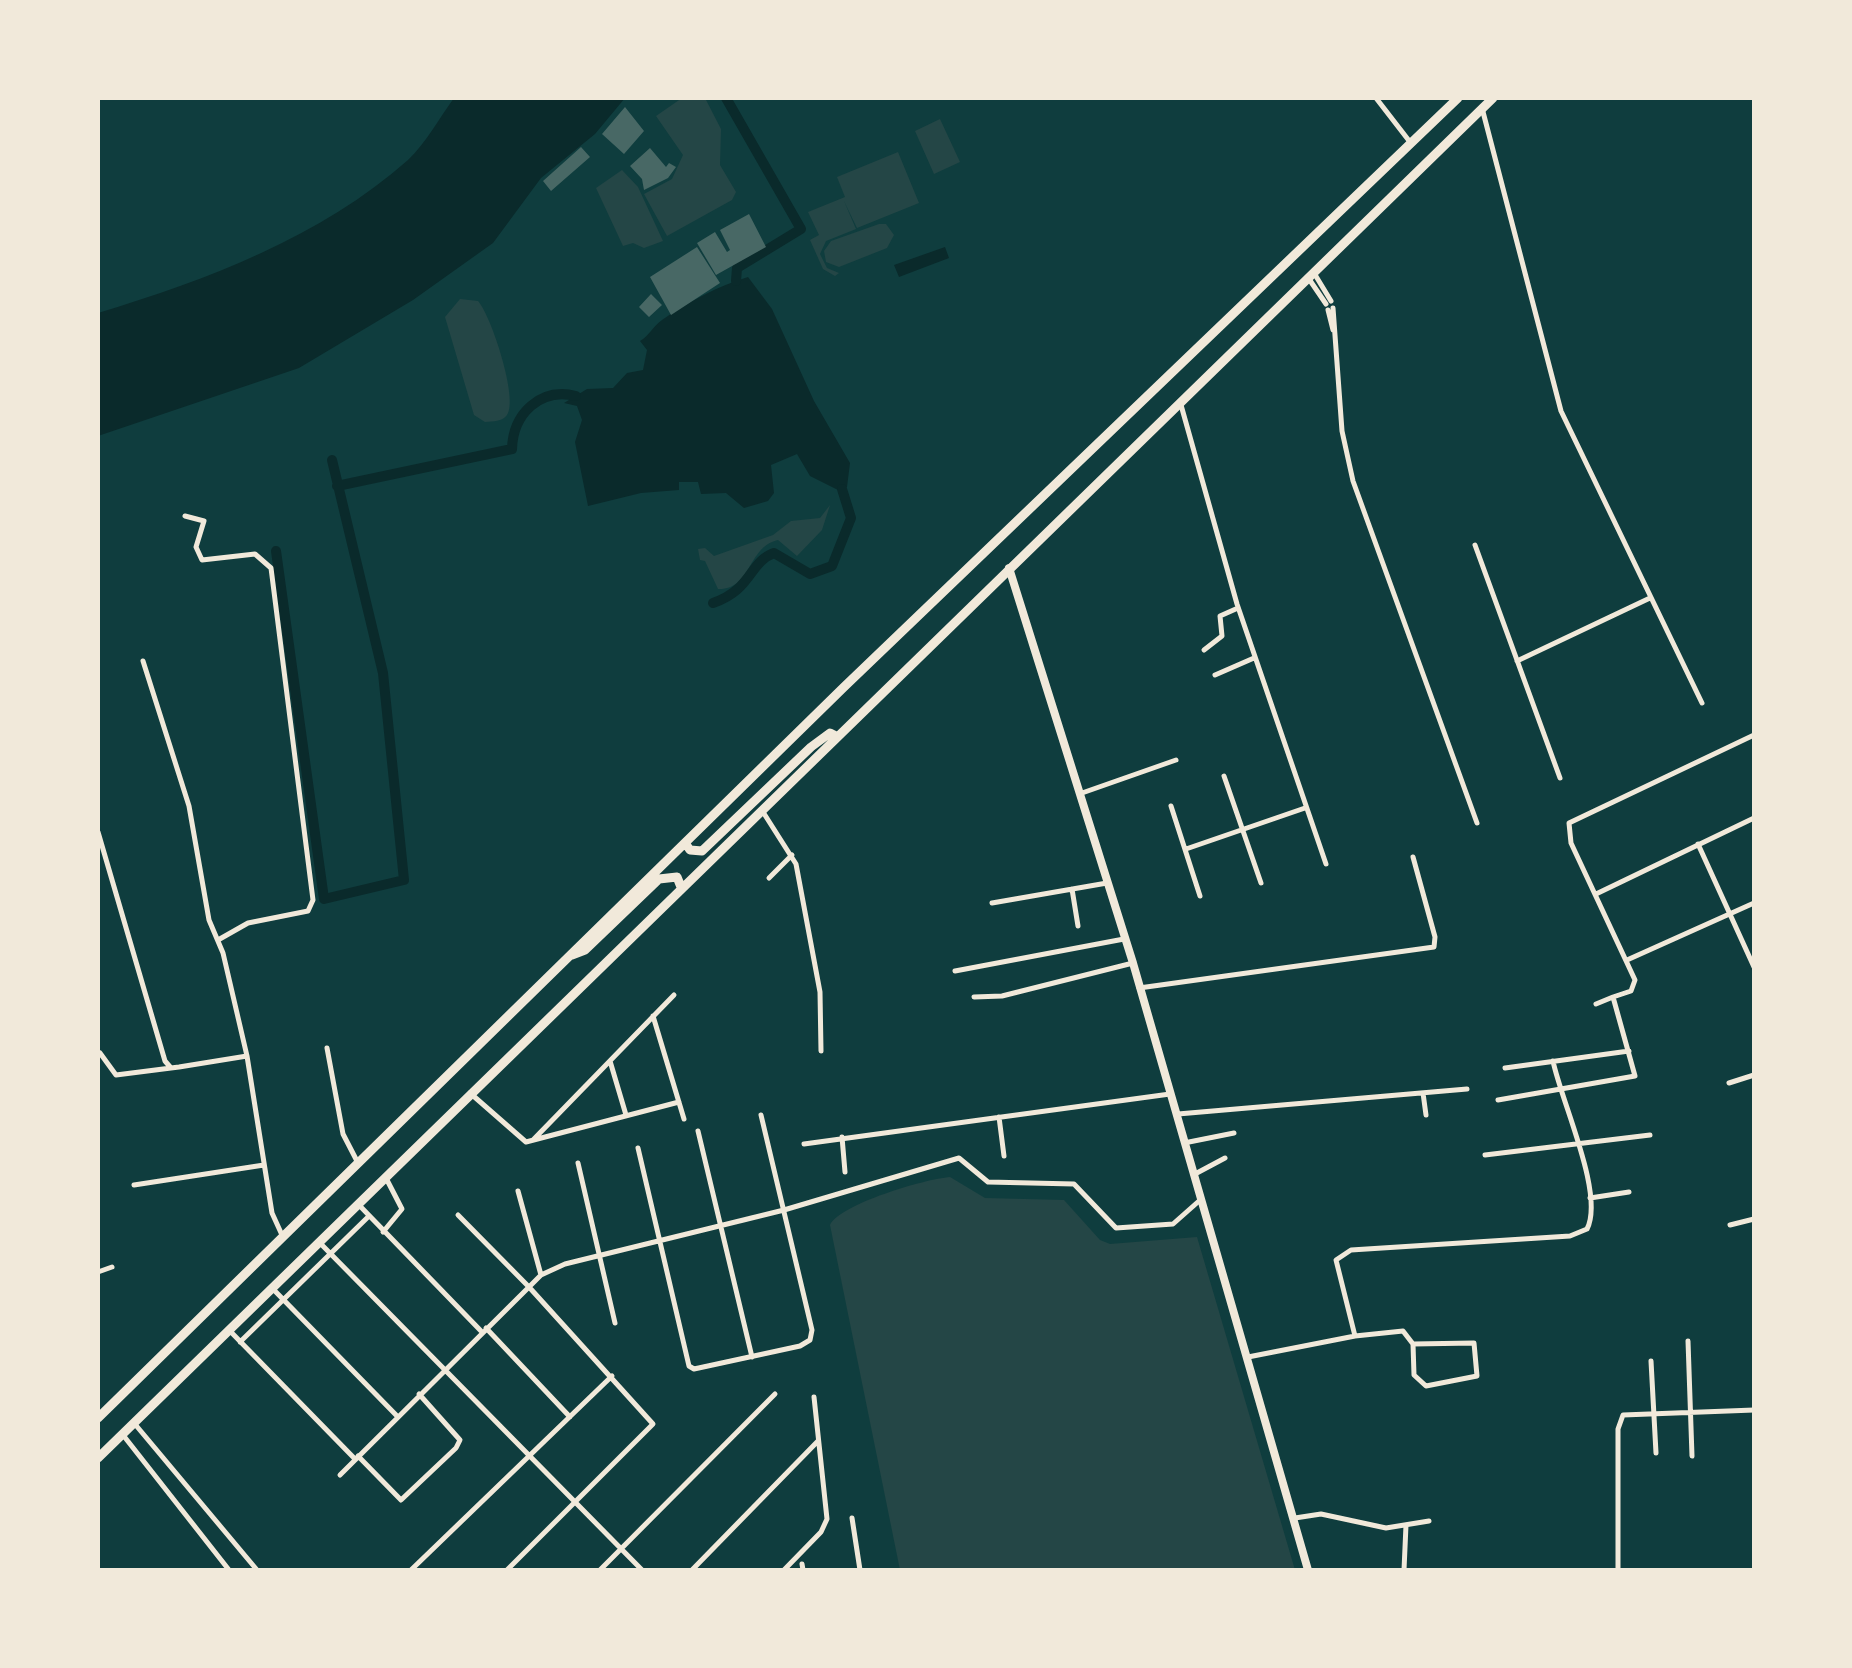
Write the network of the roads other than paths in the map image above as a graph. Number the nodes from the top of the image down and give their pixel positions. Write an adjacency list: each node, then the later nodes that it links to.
1 (1376, 98): 5 (street)
2 (1458, 98): 5 (main road)
3 (1494, 98): 4 (main road)
4 (1482, 108): 6 (main road); 11 (street)
5 (1410, 142): 32 (main road)
6 (1311, 276): 7 (main road); 29 (street)
7 (1181, 402): 10 (main road); 12 (street)
8 (185, 516): 50 (street)
9 (1476, 545): 16 (street)
10 (1009, 568): 20 (main road); 24 (street)
11 (1650, 598): 16 (street); 18 (street)
12 (1238, 608): 13 (street); 14 (street)
13 (1204, 650)
14 (1254, 658): 17 (street); 26 (street)
15 (143, 660): 50 (street)
16 (1517, 660): 23 (street)
17 (1215, 675)
18 (1702, 703)
19 (1754, 735): 43 (street)
20 (836, 736): 27 (main road); 32 (main road)
21 (1176, 760): 24 (street)
22 (1224, 776): 31 (street)
23 (1560, 778)
24 (1082, 793): 39 (street)
25 (1171, 806): 34 (street)
26 (1304, 808): 31 (street); 37 (street)
27 (761, 809): 35 (street); 41 (main road)
28 (1754, 818): 33 (street)
29 (1477, 822)
30 (98, 832): 69 (street)
31 (1243, 832): 34 (street); 40 (street)
32 (685, 842): 51 (main road)
33 (1698, 844): 43 (street); 47 (street)
34 (1186, 849): 44 (street)
35 (792, 855): 38 (street); 64 (street)
36 (1413, 857): 56 (street)
37 (1326, 864)
38 (769, 878)
39 (1108, 883): 42 (street); 49 (street)
40 (1261, 883)
41 (681, 888): 51 (main road); 76 (main road)
42 (1072, 888): 45 (street); 48 (street)
43 (1596, 894): 52 (street)
44 (1200, 896)
45 (992, 902)
46 (1754, 903): 47 (street)
47 (1730, 914): 52 (street); 54 (street)
48 (1078, 926)
49 (1125, 938): 53 (street); 55 (street)
50 (218, 940): 66 (street)
51 (570, 954): 98 (main road)
52 (1627, 960): 59 (street)
53 (1133, 963): 56 (street); 58 (street)
54 (1754, 967)
55 (954, 970)
56 (1140, 988): 77 (street)
57 (674, 995): 61 (street)
58 (974, 997)
59 (1613, 997): 60 (street); 63 (street)
60 (1596, 1004)
61 (653, 1016): 67 (street); 79 (street)
62 (328, 1048): 98 (street)
63 (1629, 1050): 68 (street); 74 (street)
64 (822, 1051)
65 (100, 1053): 69 (street)
66 (247, 1056): 69 (street); 100 (street)
67 (610, 1061): 83 (street); 90 (street)
68 (1553, 1061): 70 (street); 74 (street)
69 (171, 1068)
70 (1505, 1068)
71 (1754, 1074): 72 (street)
72 (1729, 1084)
73 (1467, 1089): 75 (street)
74 (1559, 1091): 78 (street); 93 (street)
75 (1423, 1092): 80 (street); 82 (street)
76 (470, 1093): 90 (street); 103 (main road)
77 (1170, 1094): 80 (street); 84 (street)
78 (1498, 1100)
79 (678, 1102): 83 (street); 85 (street)
80 (1175, 1114): 91 (street)
81 (761, 1115): 110 (street)
82 (1426, 1115)
83 (626, 1116): 90 (street)
84 (1000, 1116): 89 (street); 96 (street)
85 (684, 1120)
86 (698, 1131): 115 (street)
87 (1234, 1133): 91 (street)
88 (1650, 1136): 93 (street)
89 (842, 1137): 92 (street); 101 (street)
90 (531, 1142)
91 (1184, 1143): 102 (street)
92 (804, 1144)
93 (1578, 1146): 95 (street); 107 (street)
94 (638, 1148): 119 (street)
95 (1485, 1155)
96 (1004, 1156)
97 (1225, 1158): 102 (street)
98 (358, 1163): 117 (main road)
99 (578, 1163): 121 (street)
100 (264, 1164): 104 (street); 117 (street)
101 (845, 1172)
102 (1192, 1176): 108 (street)
103 (385, 1177): 109 (main road); 116 (street)
104 (134, 1185)
105 (518, 1192): 124 (street)
106 (1629, 1192): 107 (street)
107 (1590, 1198): 131 (street)
108 (1199, 1201): 110 (street); 136 (street)
109 (358, 1204): 112 (street); 118 (main road)
110 (784, 1210): 115 (street); 135 (street)
111 (458, 1215): 125 (street)
112 (368, 1217): 116 (street); 120 (street)
113 (1754, 1219): 114 (street)
114 (1730, 1225)
115 (720, 1226): 119 (street); 135 (street)
116 (382, 1232): 130 (street)
117 (283, 1238): 147 (main road)
118 (319, 1242): 120 (street); 126 (main road)
119 (658, 1242): 121 (street); 135 (street)
120 (328, 1256): 127 (street); 138 (street)
121 (600, 1256): 124 (street); 128 (street)
122 (112, 1267): 123 (street)
123 (98, 1272)
124 (541, 1275): 125 (street)
125 (529, 1287): 130 (street); 139 (street)
126 (272, 1288): 127 (street); 129 (main road)
127 (284, 1300): 133 (street); 146 (street)
128 (615, 1322)
129 (229, 1330): 133 (street); 149 (main road)
130 (484, 1330): 138 (street); 148 (street)
131 (1355, 1336): 134 (street); 136 (street)
132 (1688, 1341): 144 (street)
133 (240, 1342): 156 (street)
134 (1413, 1344): 134 (street)
135 (752, 1358)
136 (1245, 1358): 160 (street)
137 (1651, 1361): 145 (street)
138 (442, 1370): 140 (street); 153 (street)
139 (612, 1376): 148 (street); 158 (street)
140 (418, 1394): 146 (street); 156 (street)
141 (775, 1394): 163 (street)
142 (814, 1397): 151 (street)
143 (1754, 1410): 144 (street)
144 (1690, 1412): 145 (street); 154 (street)
145 (1654, 1414): 152 (street); 175 (street)
146 (397, 1416): 156 (street)
147 (98, 1418)
148 (571, 1418): 153 (street)
149 (134, 1422): 150 (main road); 165 (street)
150 (122, 1434): 155 (main road); 164 (street)
151 (818, 1441): 170 (street); 171 (street)
152 (1656, 1453)
153 (529, 1456): 158 (street); 166 (street)
154 (1692, 1456)
155 (98, 1458)
156 (356, 1458): 157 (street)
157 (340, 1475)
158 (576, 1505): 163 (street); 167 (street)
159 (852, 1518): 172 (street)
160 (1292, 1518): 162 (street); 173 (street)
161 (1429, 1521): 162 (street)
162 (1406, 1525): 174 (street)
163 (621, 1550): 168 (street); 169 (street)
164 (229, 1570)
165 (257, 1570)
166 (411, 1570)
167 (507, 1570)
168 (600, 1570)
169 (642, 1570)
170 (692, 1570)
171 (784, 1570)
172 (860, 1570)
173 (1308, 1570)
174 (1404, 1570)
175 (1618, 1570)

